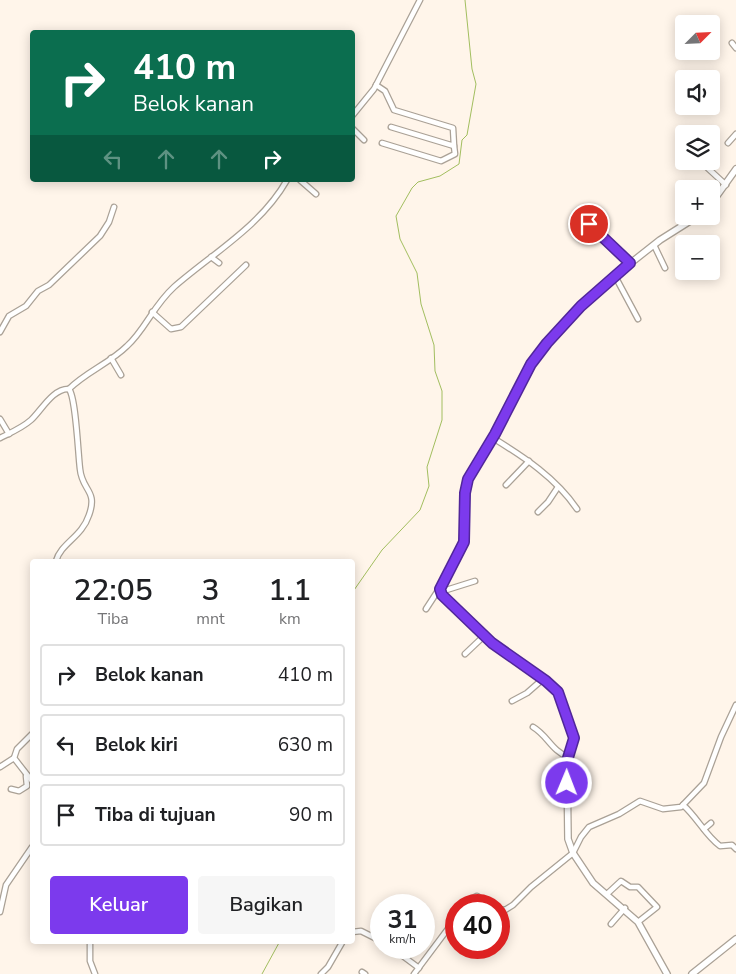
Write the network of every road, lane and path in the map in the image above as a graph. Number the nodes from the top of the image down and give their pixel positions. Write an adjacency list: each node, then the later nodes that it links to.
1 (420, 0): 4 (street)
2 (732, 44): 3 (street)
3 (736, 48)
4 (376, 85): 5 (street); 12 (street)
5 (355, 112)
6 (391, 128): 12 (street)
7 (355, 131): 9 (street)
8 (736, 134): 11 (street)
9 (364, 140)
10 (382, 143): 12 (street)
11 (728, 143)
12 (454, 146)
13 (736, 168): 17 (street)
14 (710, 170): 17 (street)
15 (285, 182): 24 (street)
16 (302, 182): 19 (street)
17 (726, 185): 18 (street)
18 (720, 193)
19 (316, 194)
20 (114, 207): 32 (street)
21 (589, 224): 26 (street)
22 (684, 225): 23 (street)
23 (654, 245): 26 (street); 28 (street)
24 (211, 257): 25 (street); 30 (street)
25 (218, 263)
26 (630, 263): 29 (street)
27 (246, 265): 30 (street)
28 (665, 268)
29 (615, 276): 31 (street); 39 (street)
30 (152, 312): 33 (street)
31 (638, 319)
32 (0, 332)
33 (111, 358): 34 (street); 35 (street)
34 (122, 375)
35 (69, 389): 37 (street); 45 (street)
36 (0, 419): 37 (street)
37 (9, 434): 38 (street)
38 (0, 438)
39 (493, 438): 40 (street); 47 (street)
40 (529, 461): 41 (street); 42 (street)
41 (506, 485)
42 (558, 487): 43 (street); 44 (street)
43 (577, 509)
44 (538, 512)
45 (57, 559)
46 (476, 581): 47 (street)
47 (440, 590): 48 (street); 49 (street)
48 (426, 609)
49 (484, 636): 50 (street); 51 (street)
50 (465, 654)
51 (543, 679): 52 (street); 56 (street)
52 (512, 702)
53 (736, 705): 62 (street)
54 (532, 728): 56 (street)
55 (30, 736): 57 (street)
56 (568, 757): 67 (street)
57 (14, 758): 58 (street); 59 (street)
58 (0, 767)
59 (26, 774): 60 (street); 61 (street)
60 (30, 779)
61 (11, 789)
62 (683, 805): 64 (street); 67 (street)
63 (711, 823): 64 (street)
64 (704, 829): 65 (street)
65 (736, 849)
66 (30, 850): 71 (street)
67 (573, 853): 68 (street); 69 (street)
68 (607, 894): 70 (street); 72 (street)
69 (510, 908)
70 (625, 908): 72 (street); 73 (street)
71 (0, 912)
72 (638, 922): 85 (street)
73 (611, 924)
74 (355, 932): 76 (street)
75 (445, 933): 81 (street)
76 (370, 936)
77 (736, 939): 86 (street)
78 (90, 944): 82 (street)
79 (341, 944): 83 (street)
80 (407, 959): 81 (street)
81 (419, 968): 84 (street)
82 (95, 974)
83 (322, 974)
84 (414, 974)
85 (667, 974)
86 (692, 974)

